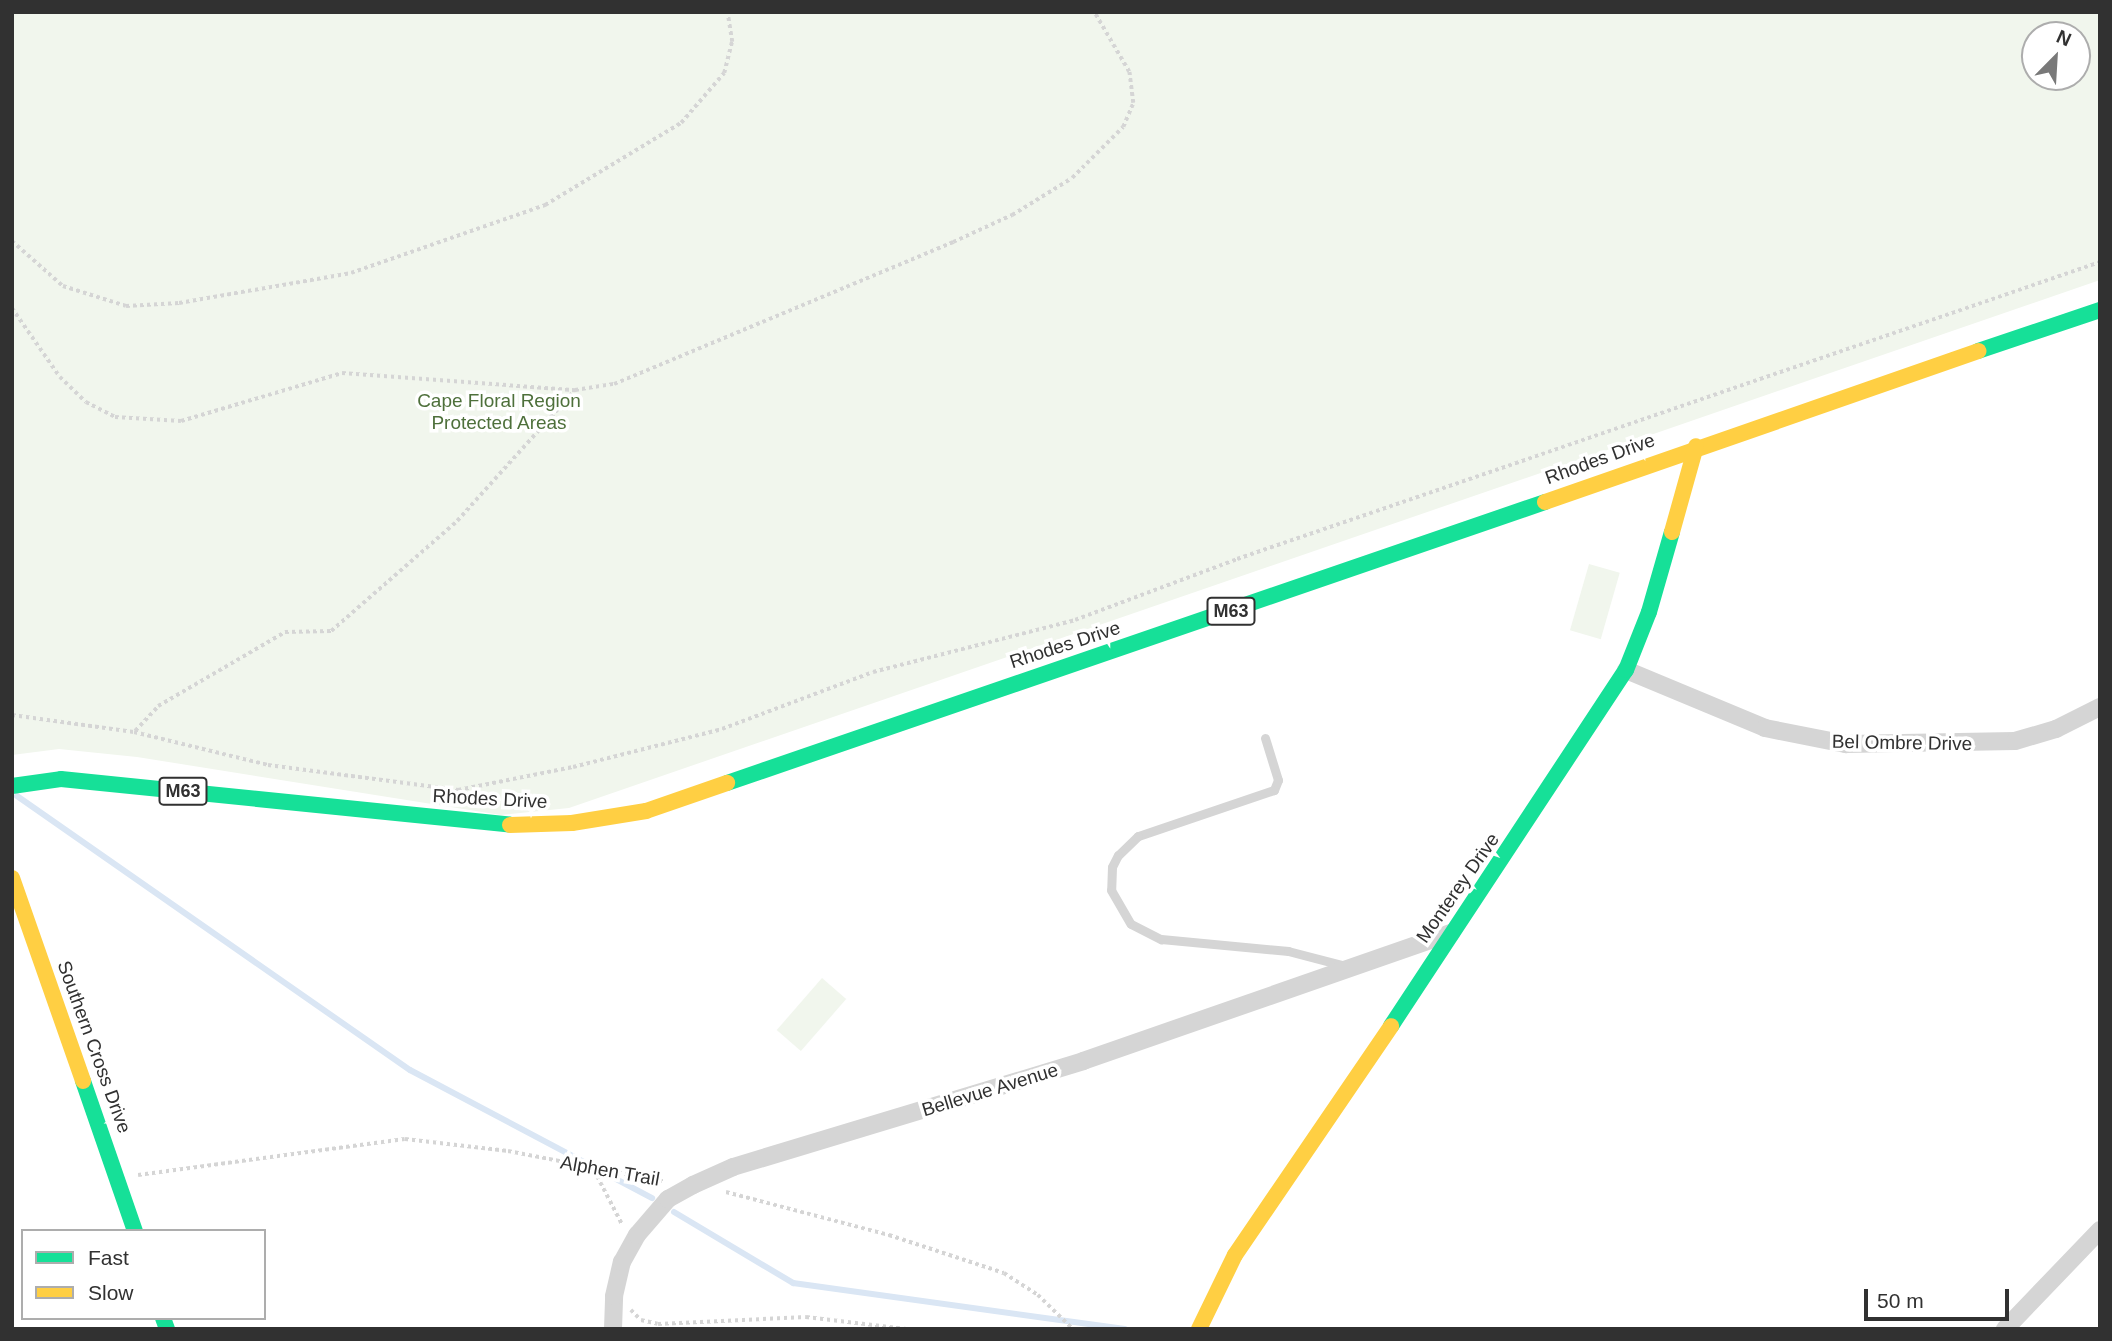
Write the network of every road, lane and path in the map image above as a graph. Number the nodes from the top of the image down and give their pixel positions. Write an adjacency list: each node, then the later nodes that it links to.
1 (727, 12): 3 (path)
2 (1094, 12): 7 (path)
3 (12, 241)
4 (2100, 262): 12 (path)
5 (12, 308): 7 (path)
6 (2100, 310): 8 (main road, Rhodes Drive / M63)
7 (575, 390): 12 (path)
8 (1696, 446): 9 (main road, Monterey Drive); 14 (main road, Rhodes Drive / M63)
9 (1626, 670): 10 (street, Bel Ombre Drive); 16 (main road, Monterey Drive)
10 (2100, 707)
11 (12, 715): 12 (path)
12 (134, 732)
13 (1265, 738): 17 (lane)
14 (16, 785)
15 (12, 878): 19 (main road, Southern Cross Drive)
16 (1451, 933): 17 (street, Bellevue Avenue); 28 (main road, Monterey Drive)
17 (1355, 968): 20 (street, Bellevue Avenue)
18 (594, 1170): 19 (path, Alphen Trail); 20 (path, Alphen Trail); 23 (path)
19 (118, 1178): 21 (main road, Southern Cross Drive)
20 (693, 1185): 23 (street, Bellevue Avenue); 27 (path, Alphen Trail)
21 (134, 1229)
22 (2100, 1230): 29 (street)
23 (626, 1254): 25 (street, Bellevue Avenue)
24 (625, 1297): 26 (path)
25 (613, 1329)
26 (906, 1329)
27 (1073, 1329)
28 (1199, 1329)
29 (2005, 1329)

